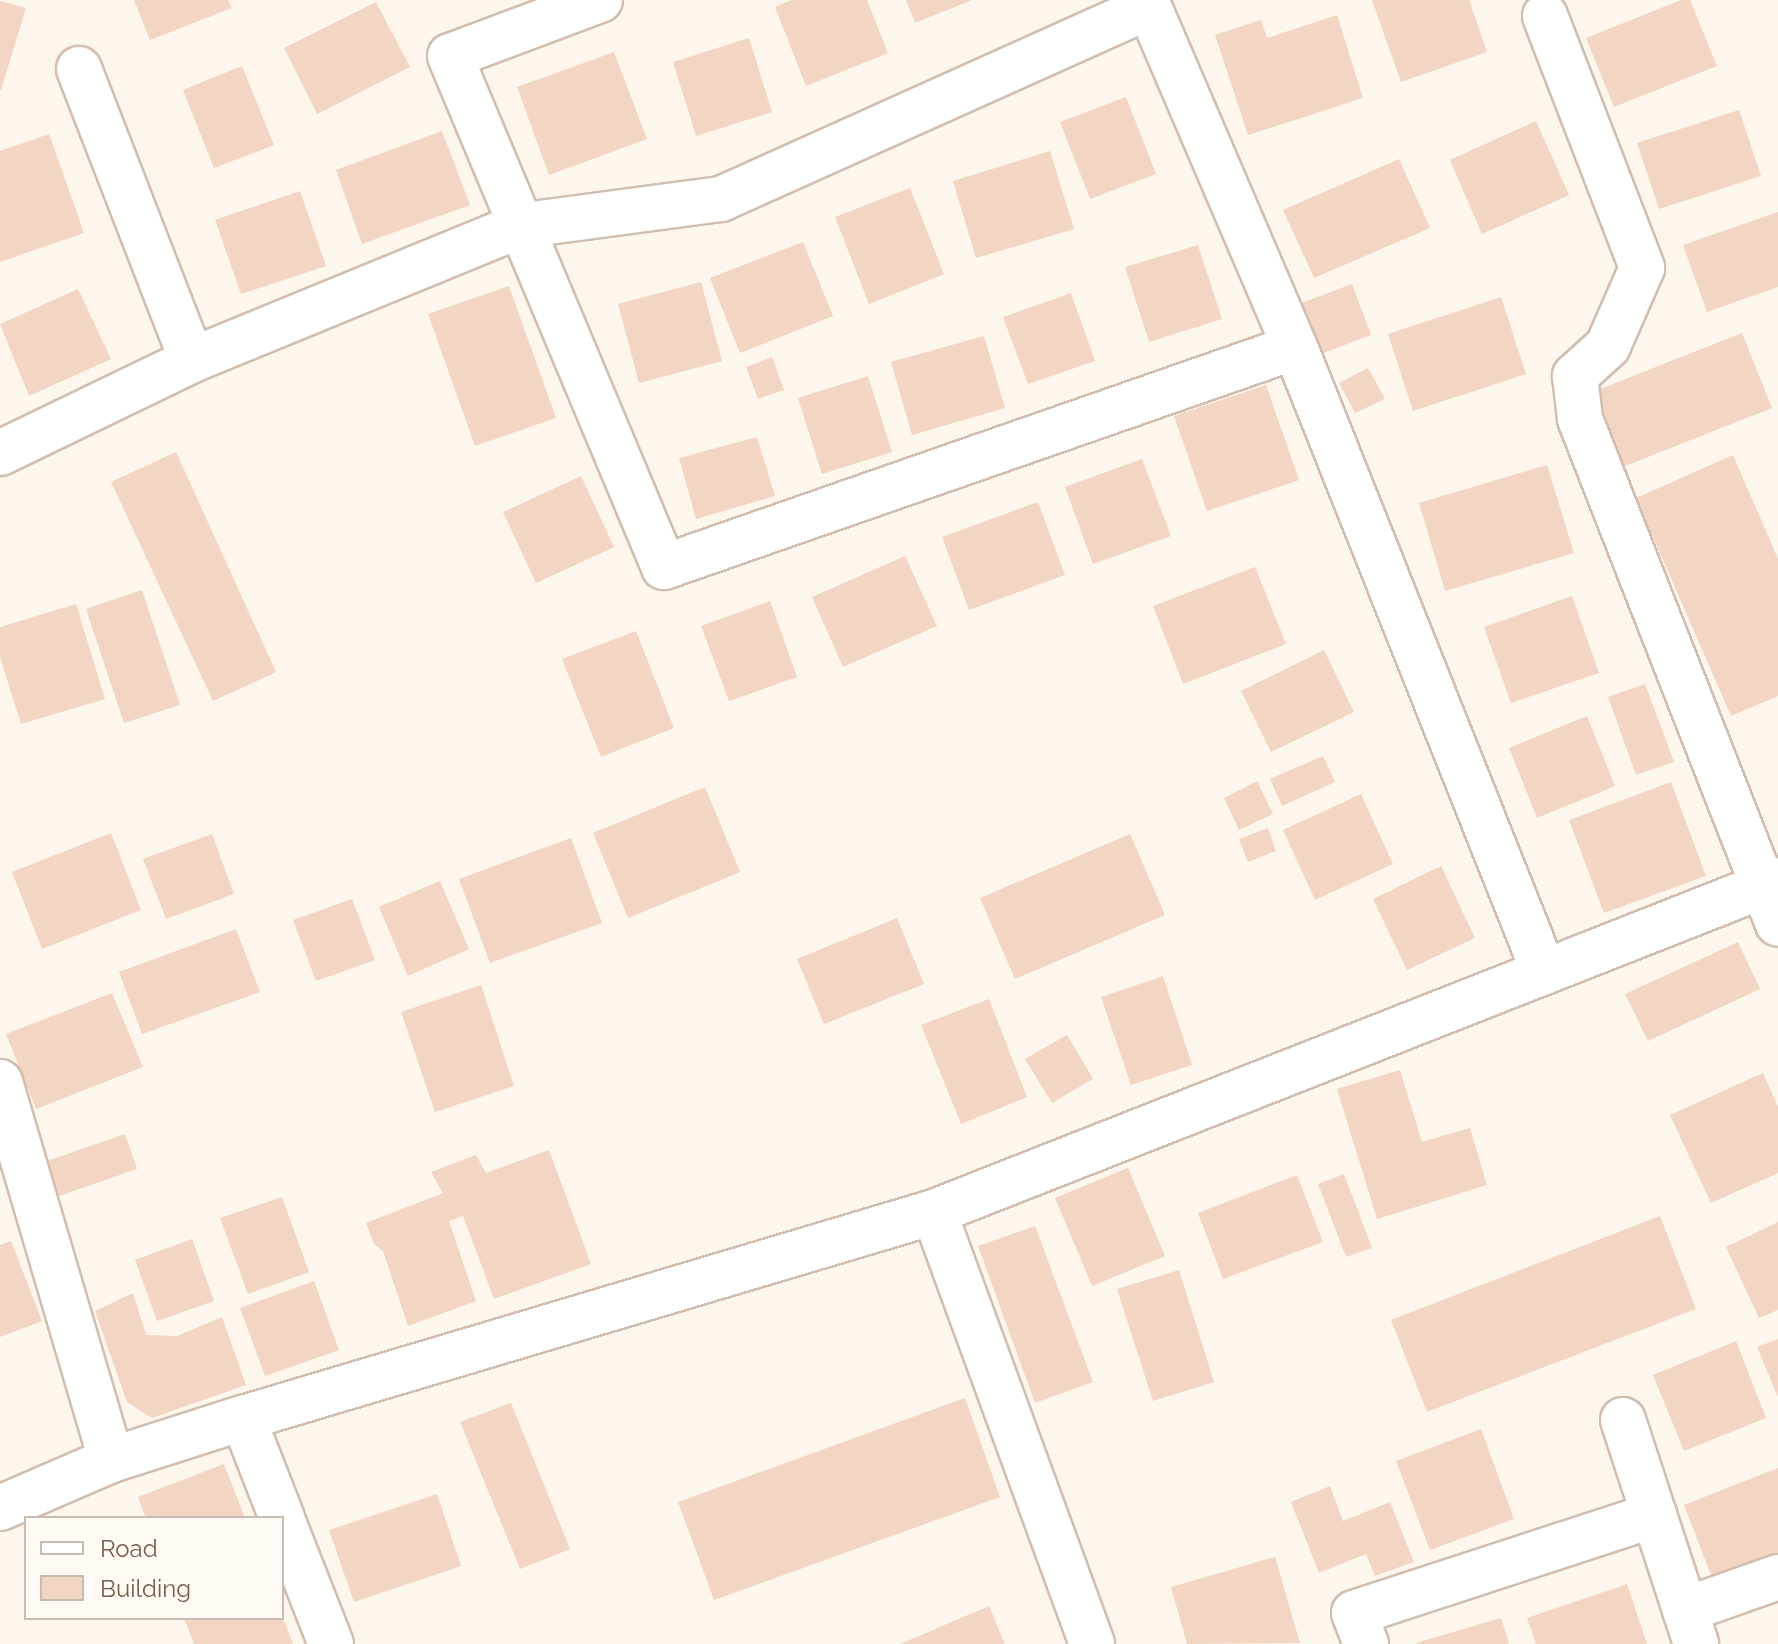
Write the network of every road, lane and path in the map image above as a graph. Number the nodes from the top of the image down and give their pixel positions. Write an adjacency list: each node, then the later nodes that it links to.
1 (600, 0): 5 (street)
2 (1147, 4): 5 (street); 6 (street)
3 (1545, 16): 9 (street)
4 (79, 69): 7 (street)
5 (518, 226): 6 (street); 7 (street)
6 (1295, 347): 10 (street)
7 (192, 360): 8 (street)
8 (0, 453)
9 (1773, 896): 10 (street)
10 (1544, 972): 12 (street)
11 (0, 1082): 15 (street)
12 (934, 1212): 13 (street); 23 (street)
13 (243, 1418): 15 (street); 18 (street)
14 (1623, 1420): 17 (street)
15 (111, 1460): 16 (street)
16 (0, 1508)
17 (1654, 1515): 21 (street); 24 (street)
18 (281, 1516)
19 (284, 1523): 22 (street)
20 (1778, 1577): 21 (street)
21 (1690, 1627)
22 (331, 1644)
23 (1092, 1644)
24 (1366, 1644)

